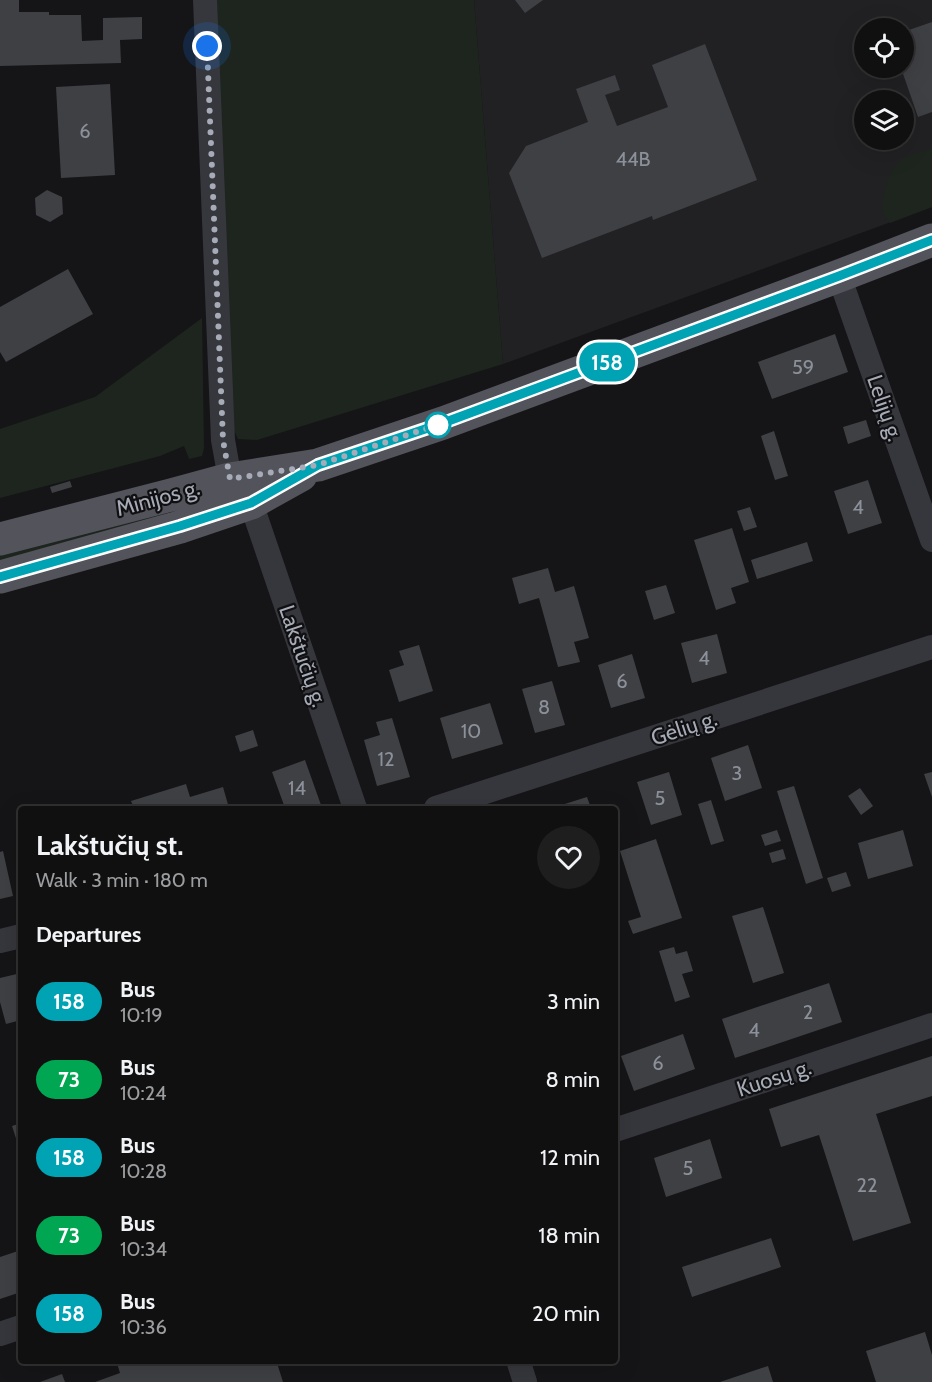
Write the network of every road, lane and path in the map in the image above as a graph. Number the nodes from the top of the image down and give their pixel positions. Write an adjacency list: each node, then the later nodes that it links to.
1 (205, 0): 5 (street)
2 (932, 240): 3 (main road, Minijos g.)
3 (839, 276): 4 (main road, Minijos g.); 8 (street, Lelijų g.)
4 (318, 465): 5 (main road, Minijos g.); 6 (main road, Minijos g.)
5 (230, 479): 7 (main road, Minijos g.)
6 (251, 503): 9 (main road, Minijos g.); 11 (street, Lakštučių g.)
7 (0, 539)
8 (932, 540)
9 (0, 577)
10 (932, 647): 12 (street, Gėlių g.)
11 (354, 806)
12 (442, 806)
13 (18, 937): 14 (street)
14 (0, 941)
15 (932, 1025): 16 (street, Kuosų g.)
16 (618, 1129)
17 (18, 1328): 18 (street)
18 (0, 1334)
19 (520, 1364): 20 (street)
20 (525, 1382)

